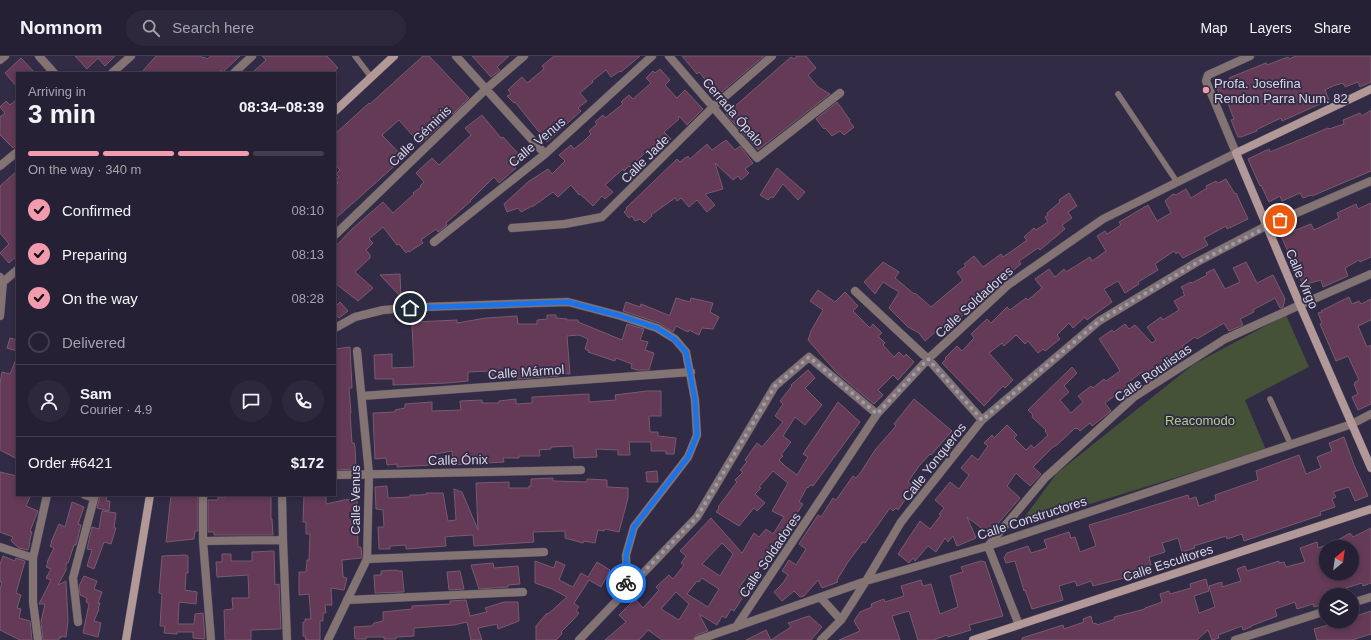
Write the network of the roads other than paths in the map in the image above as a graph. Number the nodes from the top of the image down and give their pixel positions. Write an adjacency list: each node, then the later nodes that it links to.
1 (5, 56): 13 (street)
2 (40, 56): 14 (street)
3 (130, 56): 15 (street)
4 (252, 56): 16 (street)
5 (355, 56): 17 (lane)
6 (394, 56): 17 (street)
7 (456, 56): 19 (street)
8 (524, 56): 19 (street, Calle Géminis)
9 (652, 56): 26 (street, Calle Venus)
10 (669, 56): 22 (street, Cerrada Ópalo)
11 (772, 56): 22 (street, Calle Jade)
12 (1250, 56): 25 (street, Calle Virgo)
13 (0, 60)
14 (53, 72)
15 (113, 72)
16 (235, 72)
17 (371, 77): 23 (street)
18 (1371, 88): 25 (street, Calle Soldadores)
19 (486, 89): 26 (street); 32 (street, Calle Géminis)
20 (840, 93): 22 (street, Cerrada Ópalo)
21 (1118, 94): 29 (lane)
22 (713, 107): 31 (street, Calle Jade)
23 (336, 109)
24 (16, 153): 27 (street)
25 (1236, 153): 29 (street, Calle Soldadores); 30 (street, Calle Virgo)
26 (545, 154): 33 (street, Calle Venus)
27 (0, 166)
28 (1371, 181): 30 (street, Calle Yonqueros)
29 (1177, 182): 43 (street, Calle Soldadores)
30 (1266, 226): 39 (street, Calle Virgo); 49 (street, Calle Yonqueros)
31 (512, 228)
32 (336, 234)
33 (434, 242)
34 (16, 271): 36 (street)
35 (1371, 274): 39 (street, Calle Rotulistas)
36 (2, 280): 38 (street)
37 (855, 291): 43 (street)
38 (1, 304): 40 (street)
39 (1300, 305): 50 (street, Calle Virgo); 64 (street, Calle Rotulistas)
40 (0, 316)
41 (336, 327): 44 (street)
42 (357, 351): 45 (street, Calle Venus)
43 (928, 359): 47 (street, Calle Soldadores); 49 (street)
44 (691, 372): 45 (street, Calle Mármol); 70 (street)
45 (362, 396): 54 (street, Calle Venus)
46 (1270, 399): 51 (lane)
47 (877, 414): 70 (street); 80 (street, Calle Soldadores)
48 (1371, 414): 50 (street, Calle Constructores)
49 (982, 420): 69 (street, Calle Yonqueros)
50 (1352, 424): 51 (street, Calle Constructores); 52 (street, Calle Virgo)
51 (1290, 445): 64 (street, Calle Constructores)
52 (1371, 468)
53 (581, 470): 54 (street, Calle Ónix)
54 (369, 474): 55 (street, Calle Ónix); 68 (street, Calle Venus)
55 (336, 475)
56 (47, 496): 67 (street)
57 (94, 496): 78 (street)
58 (150, 496): 82 (street)
59 (203, 496): 62 (street)
60 (282, 496): 63 (street)
61 (1371, 509): 79 (street, Calle Escultores)
62 (203, 540): 63 (street); 83 (street)
63 (283, 540): 84 (street)
64 (988, 546): 69 (street, Calle Constructores); 79 (street)
65 (0, 547): 67 (street)
66 (544, 552): 68 (street)
67 (33, 558): 81 (street)
68 (366, 559): 74 (street, Calle Venus)
69 (866, 581): 73 (street, Calle Constructores); 77 (street, Calle Yonqueros)
70 (627, 589): 86 (street)
71 (523, 592): 74 (street)
72 (1371, 597): 75 (street)
73 (821, 598): 77 (street); 80 (street, Calle Constructores)
74 (347, 600): 85 (street, Calle Venus)
75 (1359, 601)
76 (1319, 613): 90 (street)
77 (841, 620): 88 (street, Calle Yonqueros)
78 (78, 622)
79 (1019, 625): 89 (street, Calle Escultores)
80 (736, 627): 87 (street, Calle Constructores)
81 (38, 640)
82 (126, 640)
83 (211, 640)
84 (287, 640)
85 (328, 640)
86 (579, 640)
87 (698, 640)
88 (821, 640)
89 (973, 640)
90 (1235, 640)

